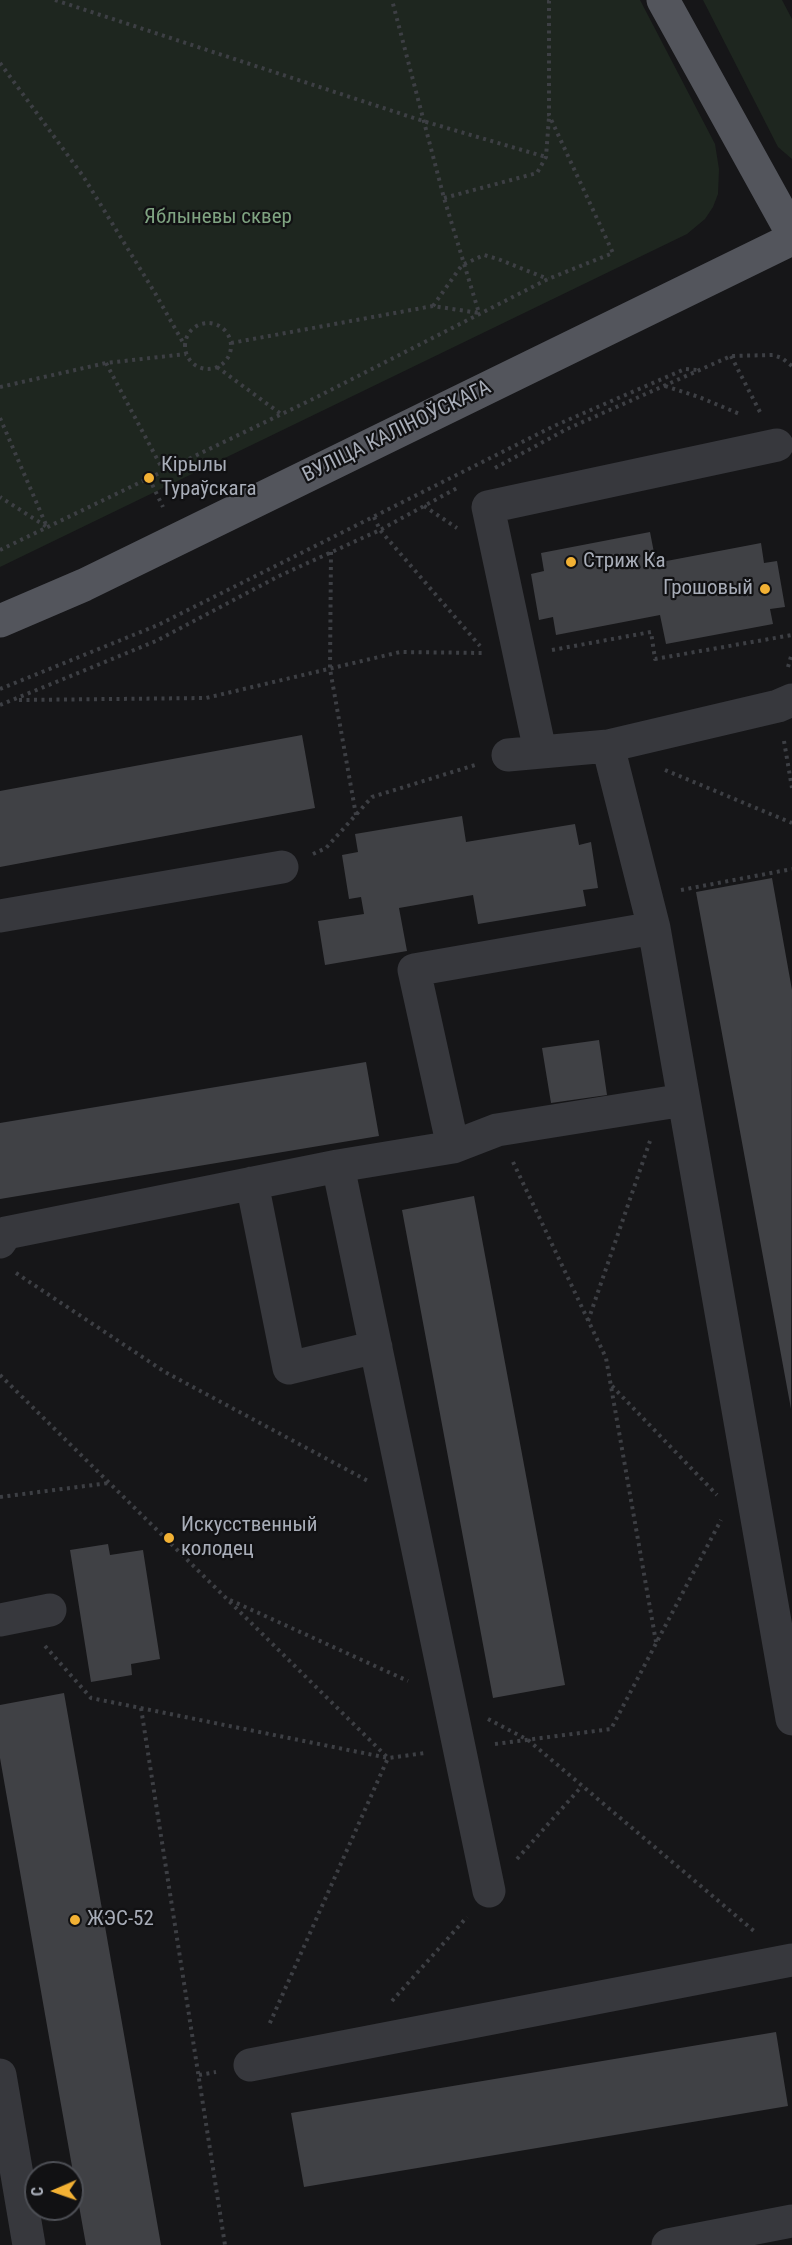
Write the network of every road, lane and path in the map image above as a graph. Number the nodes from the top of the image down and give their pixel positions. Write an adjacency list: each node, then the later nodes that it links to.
1 (55, 0): 7 (path)
2 (392, 0): 7 (path)
3 (551, 0): 6 (path)
4 (673, 9): 10 (main road)
5 (0, 63): 17 (path)
6 (549, 115): 8 (path); 13 (path)
7 (423, 122): 8 (path); 9 (path)
8 (546, 157): 9 (path)
9 (444, 198): 12 (path)
10 (792, 233)
11 (792, 239): 38 (main road, ВУЛІЦА КАЛІНОЎСКАГА)
12 (462, 265): 13 (path); 14 (path); 15 (path)
13 (548, 279): 15 (path)
14 (433, 306): 15 (path); 16 (path)
15 (478, 314): 25 (path)
16 (231, 344): 17 (path); 21 (path)
17 (185, 346): 18 (path)
18 (186, 354): 19 (path); 21 (path)
19 (106, 363): 24 (path); 29 (path)
20 (792, 366): 22 (path)
21 (217, 368): 25 (path)
22 (699, 370): 23 (path); 33 (path)
23 (664, 386): 27 (path); 30 (path)
24 (0, 387)
25 (281, 414): 29 (path)
26 (0, 418): 34 (path)
27 (748, 418)
28 (777, 445): 40 (lane)
29 (163, 470): 34 (path)
30 (485, 473)
31 (465, 484): 35 (path)
32 (0, 497): 34 (path)
33 (374, 518): 35 (path); 42 (path)
34 (47, 527): 36 (path)
35 (380, 530): 37 (path); 41 (path)
36 (0, 549)
37 (331, 552): 41 (path); 43 (path)
38 (0, 621)
39 (792, 635): 40 (path)
40 (519, 656): 47 (lane)
41 (330, 669): 43 (path); 51 (path)
42 (0, 689)
43 (15, 700): 45 (path)
44 (785, 703): 46 (lane); 50 (path)
45 (0, 705)
46 (608, 746): 47 (lane); 55 (lane)
47 (540, 751): 48 (lane)
48 (508, 755): 51 (path)
49 (662, 769): 52 (path)
50 (792, 788)
51 (356, 815): 53 (path)
52 (792, 823)
53 (282, 867): 56 (lane)
54 (792, 869): 55 (path)
55 (646, 897): 57 (lane)
56 (0, 916)
57 (654, 928): 58 (lane); 60 (lane)
58 (674, 1101): 59 (lane); 64 (path); 78 (lane)
59 (497, 1130): 60 (lane); 64 (path)
60 (453, 1147): 61 (lane)
61 (338, 1166): 62 (lane); 65 (lane)
62 (252, 1183): 63 (lane); 65 (lane)
63 (5, 1256): 71 (path)
64 (588, 1322): 67 (path)
65 (376, 1347): 71 (lane)
66 (0, 1375): 68 (path)
67 (611, 1385): 70 (path); 75 (path)
68 (109, 1483): 69 (path); 72 (path)
69 (0, 1497)
70 (720, 1498)
71 (408, 1503): 76 (lane)
72 (226, 1598): 76 (path); 81 (path)
73 (50, 1610): 74 (lane)
74 (0, 1620)
75 (656, 1643)
76 (450, 1700): 79 (lane); 80 (path)
77 (141, 1708): 83 (path)
78 (792, 1719)
79 (489, 1891)
80 (790, 1960): 81 (lane)
81 (250, 2066): 83 (path)
82 (0, 2075): 85 (lane)
83 (199, 2075): 86 (path)
84 (792, 2221): 87 (lane)
85 (29, 2245)
86 (225, 2245)
87 (668, 2245)

